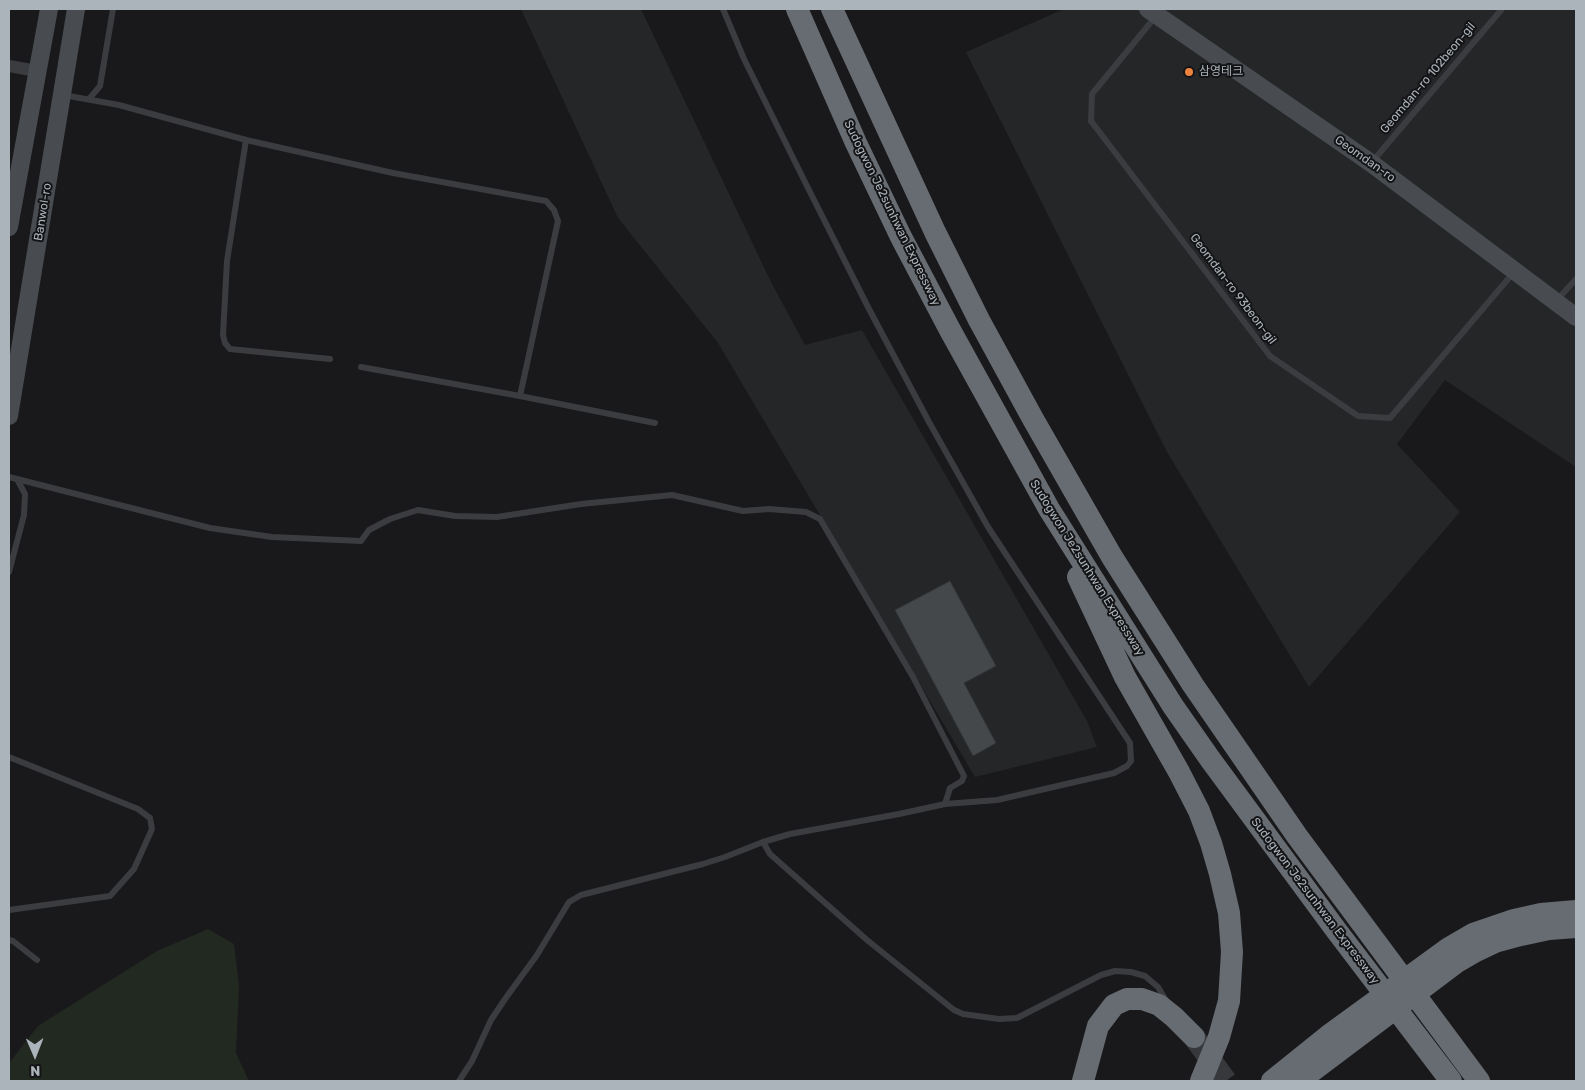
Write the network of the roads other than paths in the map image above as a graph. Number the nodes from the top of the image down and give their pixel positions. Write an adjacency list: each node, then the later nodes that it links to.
1 (49, 9): 10 (main road)
2 (76, 9): 11 (main road, Banwol-ro)
3 (113, 9): 12 (lane)
4 (723, 9): 30 (lane)
5 (796, 9): 27 (highway, Sudogwon Je2sunhwan Expressway)
6 (832, 9): 41 (highway, Sudogwon Je2sunhwan Expressway)
7 (1502, 9): 14 (lane, Geomdan-ro 102beon-gil)
8 (1156, 11): 14 (main road, Geomdan-ro); 16 (lane, Geomdan-ro 93beon-gil)
9 (9, 66): 10 (street)
10 (37, 71): 15 (main road)
11 (62, 95): 12 (lane); 23 (main road, Banwol-ro)
12 (89, 99): 13 (lane)
13 (246, 140): 20 (lane); 22 (lane)
14 (1371, 162): 16 (main road, Geomdan-ro)
15 (9, 227)
16 (1515, 270): 18 (main road, Geomdan-ro)
17 (1576, 278): 18 (lane)
18 (1556, 301): 19 (main road, Geomdan-ro)
19 (1576, 317)
20 (330, 359)
21 (361, 367): 22 (lane)
22 (520, 396): 24 (lane)
23 (9, 416)
24 (655, 423)
25 (9, 477): 26 (lane)
26 (17, 479): 28 (lane); 30 (lane)
27 (1049, 509): 44 (highway); 47 (highway, Sudogwon Je2sunhwan Expressway)
28 (9, 572)
29 (9, 757): 32 (lane)
30 (945, 804): 31 (lane)
31 (763, 842): 38 (lane); 42 (lane)
32 (9, 910)
33 (1576, 911): 36 (highway)
34 (1576, 927): 36 (highway)
35 (9, 940): 37 (lane)
36 (1453, 955): 40 (highway)
37 (37, 960)
38 (1178, 1020): 39 (highway); 43 (highway)
39 (1194, 1037)
40 (1333, 1044): 45 (highway); 46 (highway)
41 (1477, 1076)
42 (459, 1081)
43 (1083, 1081)
44 (1201, 1081)
45 (1272, 1081)
46 (1299, 1081)
47 (1451, 1081)

